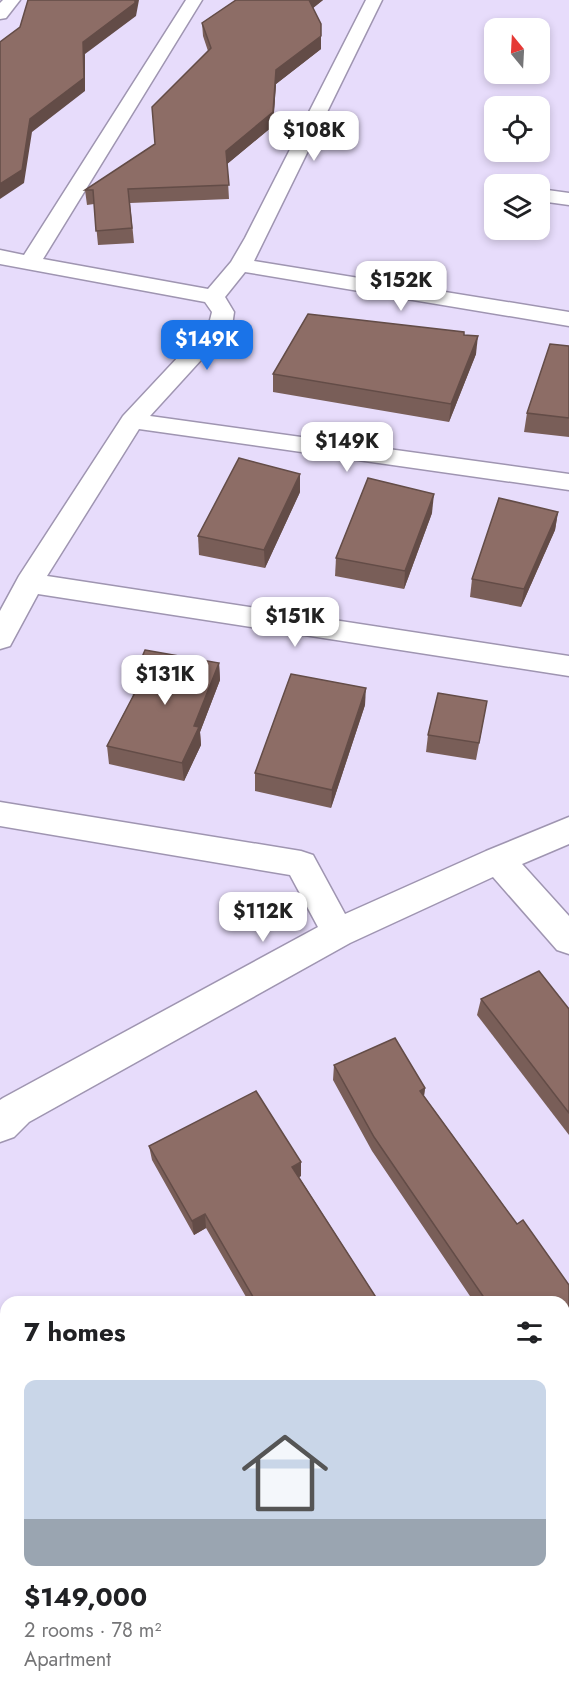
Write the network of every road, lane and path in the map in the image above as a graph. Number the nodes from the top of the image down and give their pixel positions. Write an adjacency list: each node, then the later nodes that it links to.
1 (12, 0): 4 (street)
2 (194, 0): 8 (street)
3 (374, 0): 9 (street)
4 (0, 14)
5 (550, 196): 6 (street)
6 (569, 199)
7 (0, 257): 8 (street)
8 (30, 262): 10 (street)
9 (240, 265): 10 (street); 11 (street)
10 (213, 297): 12 (street)
11 (569, 319)
12 (132, 421): 13 (street); 14 (street)
13 (569, 482)
14 (29, 583): 15 (street); 16 (street)
15 (0, 639)
16 (569, 666)
17 (0, 814): 20 (street)
18 (569, 830): 19 (street)
19 (498, 860): 20 (street); 21 (street)
20 (338, 933): 22 (street)
21 (569, 940)
22 (0, 1125)

